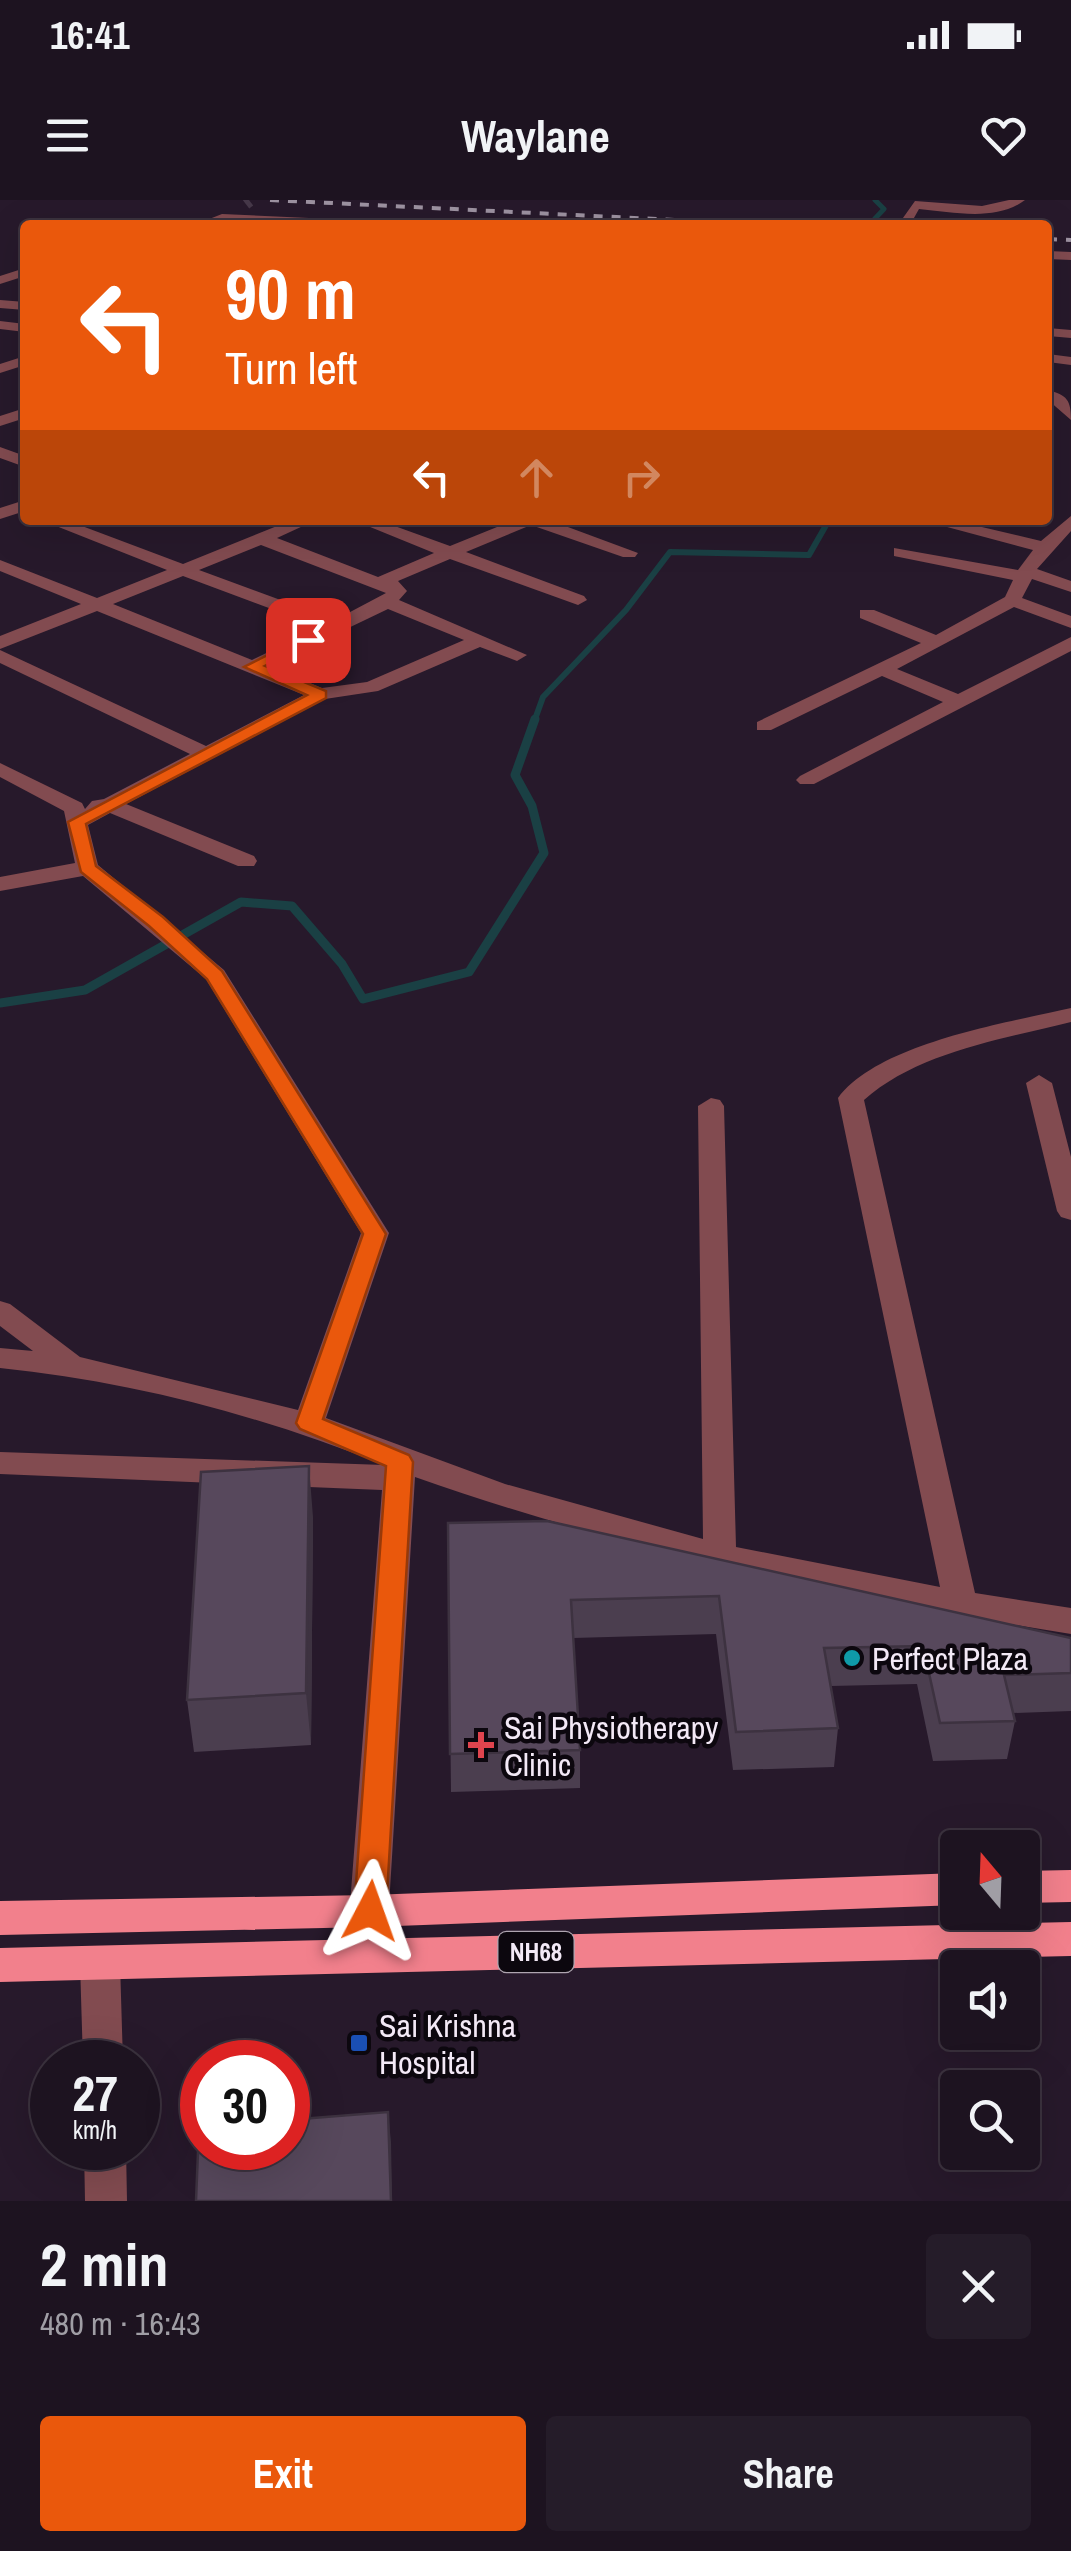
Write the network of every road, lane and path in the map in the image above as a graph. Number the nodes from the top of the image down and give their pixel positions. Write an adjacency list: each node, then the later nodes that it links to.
1 (1018, 200): 6 (street)
2 (245, 203): 3 (street)
3 (201, 220)
4 (209, 220): 5 (street)
5 (258, 220)
6 (907, 220)
7 (63, 525): 19 (street)
8 (293, 525): 14 (street)
9 (376, 525): 15 (street)
10 (514, 525): 15 (street)
11 (536, 525): 17 (street)
12 (981, 525): 13 (street)
13 (1062, 533): 20 (street)
14 (260, 538): 19 (street); 22 (street)
15 (450, 552): 22 (street); 23 (street)
16 (900, 552): 20 (street)
17 (629, 553)
18 (0, 565): 25 (street)
19 (182, 569): 25 (street); 28 (street)
20 (1025, 574): 21 (street); 24 (street)
21 (1071, 586)
22 (393, 597): 28 (street); 29 (street)
23 (578, 600)
24 (1012, 600): 27 (street); 30 (street)
25 (96, 604): 32 (street); 35 (street)
26 (867, 614): 30 (street)
27 (1071, 622)
28 (336, 627): 35 (street)
29 (480, 640): 33 (street); 37 (street)
30 (936, 642): 36 (street)
31 (1071, 642): 38 (street)
32 (0, 643)
33 (517, 655)
34 (0, 656): 40 (street)
35 (252, 667): 37 (street)
36 (880, 669): 38 (street); 39 (street)
37 (320, 694): 40 (street)
38 (959, 701): 42 (street)
39 (764, 726)
40 (207, 754): 43 (street)
41 (0, 769): 44 (street)
42 (807, 780)
43 (109, 805): 44 (street); 45 (street)
44 (75, 815): 46 (street)
45 (246, 861)
46 (87, 868): 47 (street); 55 (street)
47 (0, 884)
48 (1071, 1015): 59 (street)
49 (1039, 1083): 51 (street)
50 (711, 1106): 58 (street)
51 (1071, 1211)
52 (0, 1312): 54 (street)
53 (0, 1358): 54 (street)
54 (70, 1365): 55 (street)
55 (309, 1423): 57 (street)
56 (0, 1462): 57 (street)
57 (399, 1470): 58 (street); 64 (street)
58 (720, 1555): 59 (street)
59 (960, 1605): 60 (street)
60 (1071, 1621)
61 (1071, 1886): 62 (highway)
62 (1040, 1887)
63 (940, 1889): 64 (highway, NH68)
64 (370, 1911): 65 (highway, NH68); 67 (street)
65 (0, 1918)
66 (1071, 1938): 67 (highway, NH68)
67 (366, 1956): 68 (highway, NH68)
68 (100, 1963): 69 (highway, NH68); 70 (street)
69 (0, 1966)
70 (102, 2040)
71 (105, 2170): 72 (street)
72 (106, 2201)

